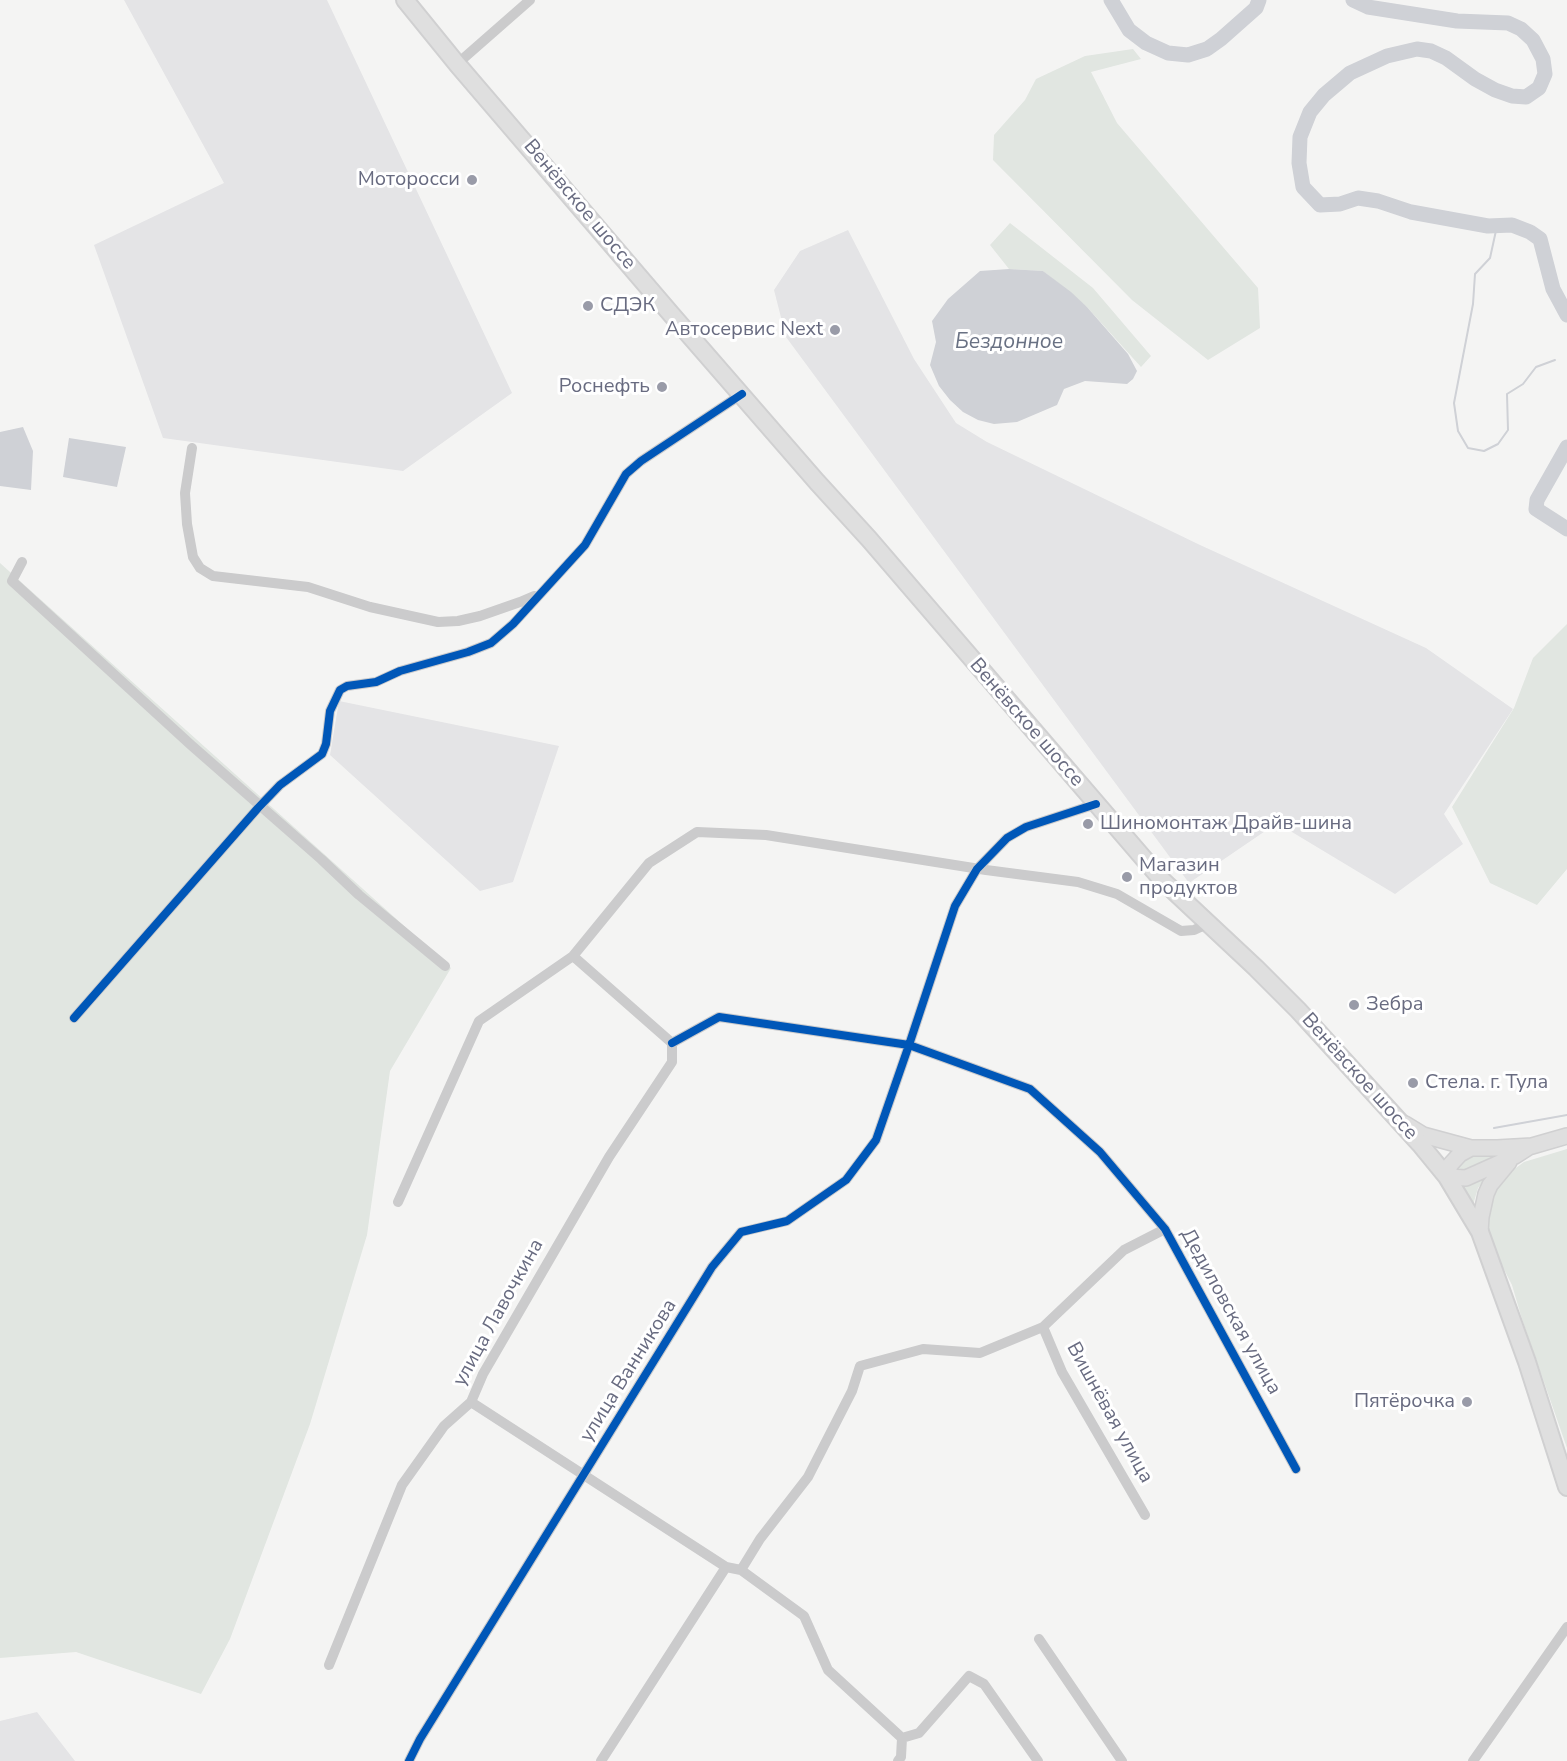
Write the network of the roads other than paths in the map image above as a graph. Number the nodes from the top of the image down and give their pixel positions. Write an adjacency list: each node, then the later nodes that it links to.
1 (405, 0): 3 (main road, Венёвское шоссе)
2 (530, 0): 3 (street)
3 (457, 64): 4 (main road, Венёвское шоссе)
4 (742, 394): 7 (street); 8 (main road, Венёвское шоссе)
5 (192, 448): 7 (street)
6 (22, 562): 9 (street)
7 (540, 593): 9 (street)
8 (1096, 804): 10 (street, улица Ванникова); 11 (main road, Венёвское шоссе)
9 (261, 806): 13 (street); 14 (street)
10 (977, 869): 11 (street); 12 (street); 16 (street, улица Ванникова)
11 (1207, 924): 17 (main road, Венёвское шоссе)
12 (573, 956): 15 (street); 23 (street)
13 (445, 966)
14 (74, 1018)
15 (672, 1044): 16 (street, Дедиловская улица); 27 (street, улица Лавочкина)
16 (909, 1045): 24 (street, Дедиловская улица); 29 (street, улица Ванникова)
17 (1390, 1112): 20 (main road); 22 (main road, Венёвское шоссе)
18 (1567, 1136): 19 (main road)
19 (1532, 1146): 20 (main road); 21 (main road)
20 (1471, 1148): 22 (main road)
21 (1515, 1156): 22 (main road); 25 (main road)
22 (1447, 1177): 25 (main road, Венёвское шоссе)
23 (398, 1202)
24 (1166, 1229): 26 (street); 28 (street, Дедиловская улица)
25 (1480, 1232): 30 (main road, Венёвское шоссе)
26 (1043, 1327): 31 (street, Вишнёвая улица); 33 (street)
27 (471, 1401): 29 (street); 36 (street, улица Лавочкина)
28 (1296, 1469)
29 (585, 1474): 32 (street); 38 (street, улица Ванникова)
30 (1567, 1487)
31 (1145, 1515)
32 (726, 1567): 33 (street); 39 (street)
33 (741, 1570): 37 (street)
34 (1567, 1627): 43 (street)
35 (1039, 1639): 42 (street)
36 (328, 1665)
37 (902, 1738): 40 (street); 41 (street)
38 (409, 1761)
39 (601, 1761)
40 (898, 1761)
41 (1038, 1761)
42 (1122, 1761)
43 (1473, 1761)

